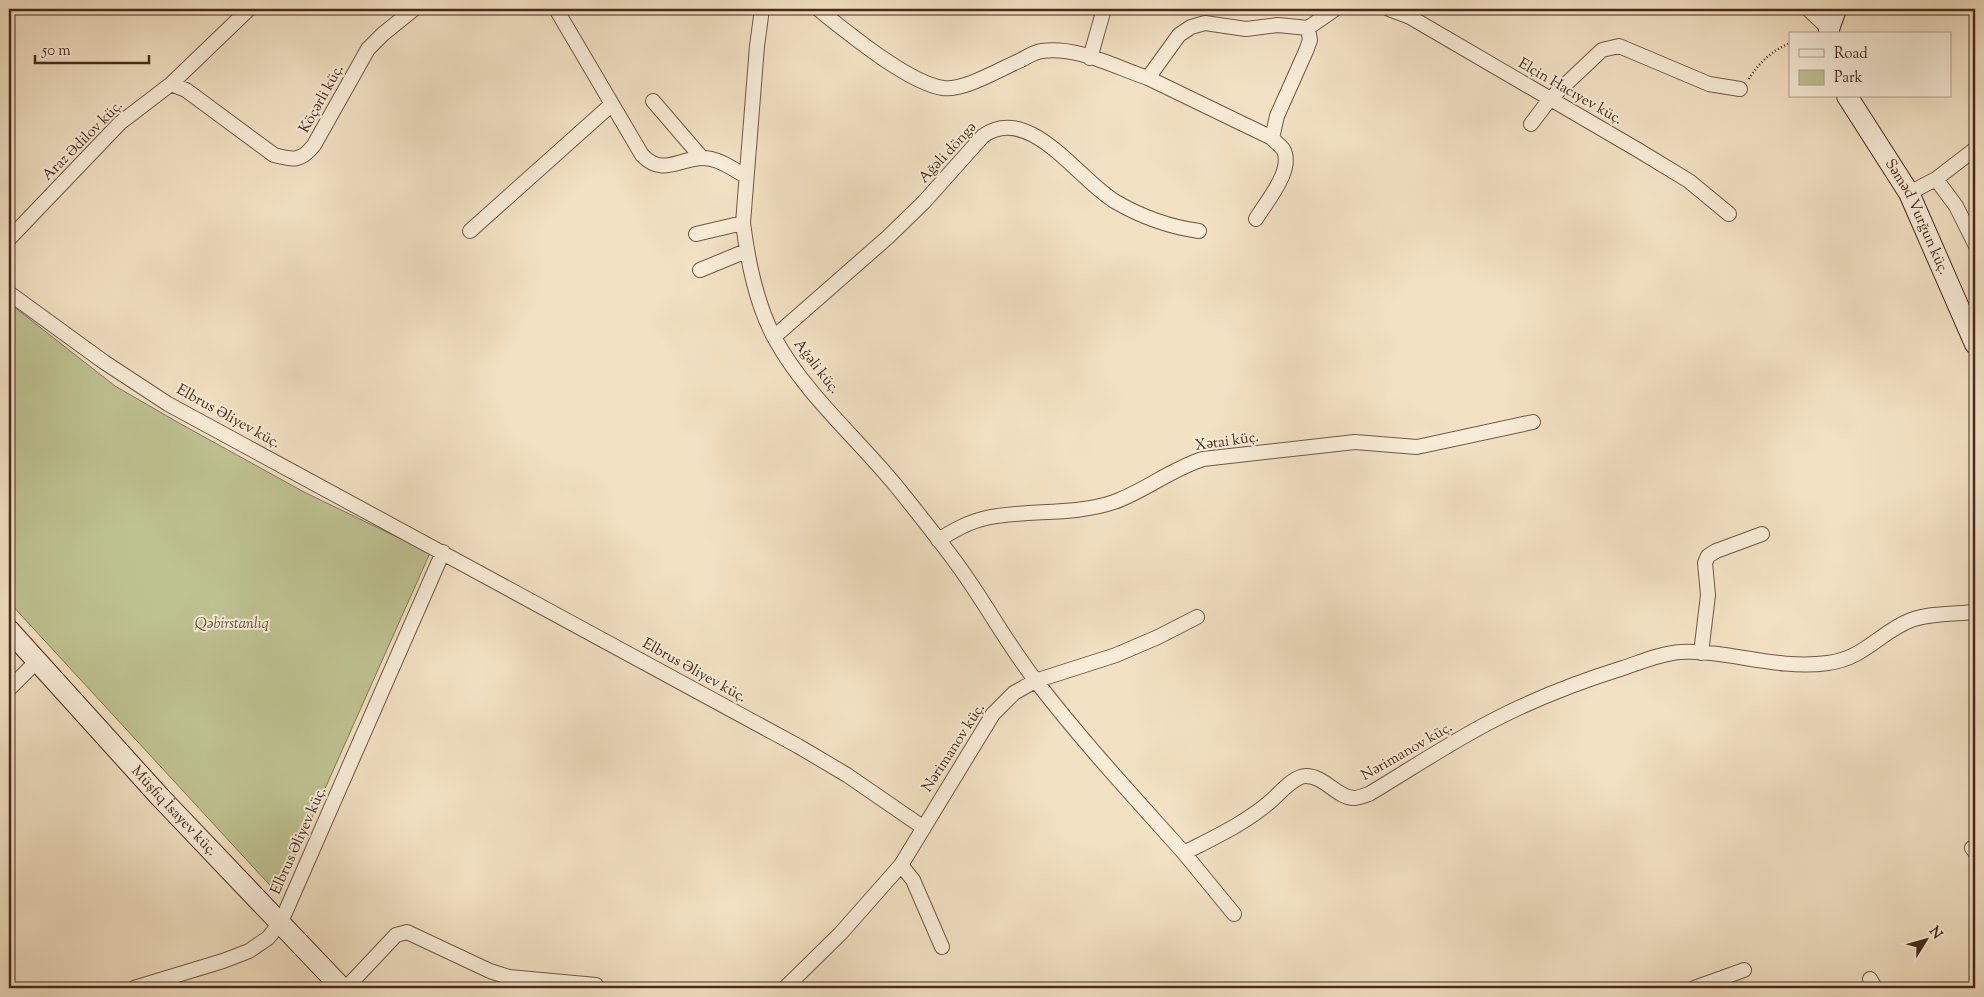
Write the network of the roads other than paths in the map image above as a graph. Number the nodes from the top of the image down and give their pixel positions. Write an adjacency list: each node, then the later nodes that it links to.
1 (249, 9): 16 (street, Araz Ədilov küç.)
2 (414, 9): 16 (street, Köçərli küç.)
3 (556, 9): 21 (street)
4 (762, 9): 26 (street, Ağəli küç.)
5 (818, 9): 14 (street)
6 (1104, 9): 14 (street)
7 (1335, 9): 12 (street)
8 (1389, 9): 11 (street, Elçin Hacıyev küç.)
9 (1808, 9): 13 (street)
10 (1836, 9): 13 (street)
11 (1413, 13): 19 (street, Elçin Hacıyev küç.)
12 (1308, 28): 15 (street); 23 (street)
13 (1829, 31)
14 (1090, 58): 15 (street)
15 (1148, 78): 23 (street)
16 (171, 84): 35 (street, Araz Ədilov küç.)
17 (1740, 89): 19 (street)
18 (1848, 98): 28 (street, Səməd Vurğun küç.)
19 (1550, 99): 22 (street); 29 (street, Elçin Hacıyev küç.)
20 (652, 101): 25 (street)
21 (612, 104): 25 (street); 32 (street)
22 (1531, 124)
23 (1272, 138): 30 (street)
24 (1975, 149): 27 (street)
25 (702, 158): 26 (street)
26 (746, 176): 31 (street, Ağəli küç.)
27 (1936, 179): 28 (street); 36 (street)
28 (1909, 193): 41 (street, Səməd Vurğun küç.)
29 (1729, 214)
30 (1256, 219)
31 (743, 223): 34 (street); 37 (street, Ağəli küç.)
32 (470, 231)
33 (1199, 231): 40 (street, Ağəli döngə)
34 (696, 234)
35 (9, 240)
36 (1975, 244)
37 (746, 251): 38 (street); 40 (street, Ağəli küç.)
38 (700, 270)
39 (9, 293): 45 (street, Elbrus Əliyev küç.)
40 (774, 338): 44 (street, Ağəli küç.)
41 (1975, 344)
42 (1533, 422): 44 (street, Xətai küç.)
43 (1762, 534): 49 (street)
44 (938, 540): 51 (street, Ağəli küç.)
45 (443, 552): 53 (street, Elbrus Əliyev küç.); 57 (street, Elbrus Əliyev küç.)
46 (1975, 612): 49 (street, Nərimanov küç.)
47 (1197, 617): 51 (street, Nərimanov küç.)
48 (9, 630): 50 (street, Müşfiq İsayev küç.)
49 (1701, 653): 54 (street, Nərimanov küç.)
50 (37, 662): 52 (street); 57 (street, Müşfiq İsayev küç.)
51 (1035, 681): 53 (street, Nərimanov küç.); 54 (street)
52 (9, 689)
53 (924, 828): 55 (street, Nərimanov küç.)
54 (1184, 853): 56 (street)
55 (901, 866): 58 (street); 63 (street, Nərimanov küç.)
56 (1234, 914)
57 (281, 922): 61 (street, Elbrus Əliyev küç.); 62 (street, Müşfiq İsayev küç.)
58 (942, 947)
59 (1744, 970): 64 (street)
60 (596, 985): 62 (street)
61 (134, 988)
62 (344, 988)
63 (785, 988)
64 (1694, 988)

